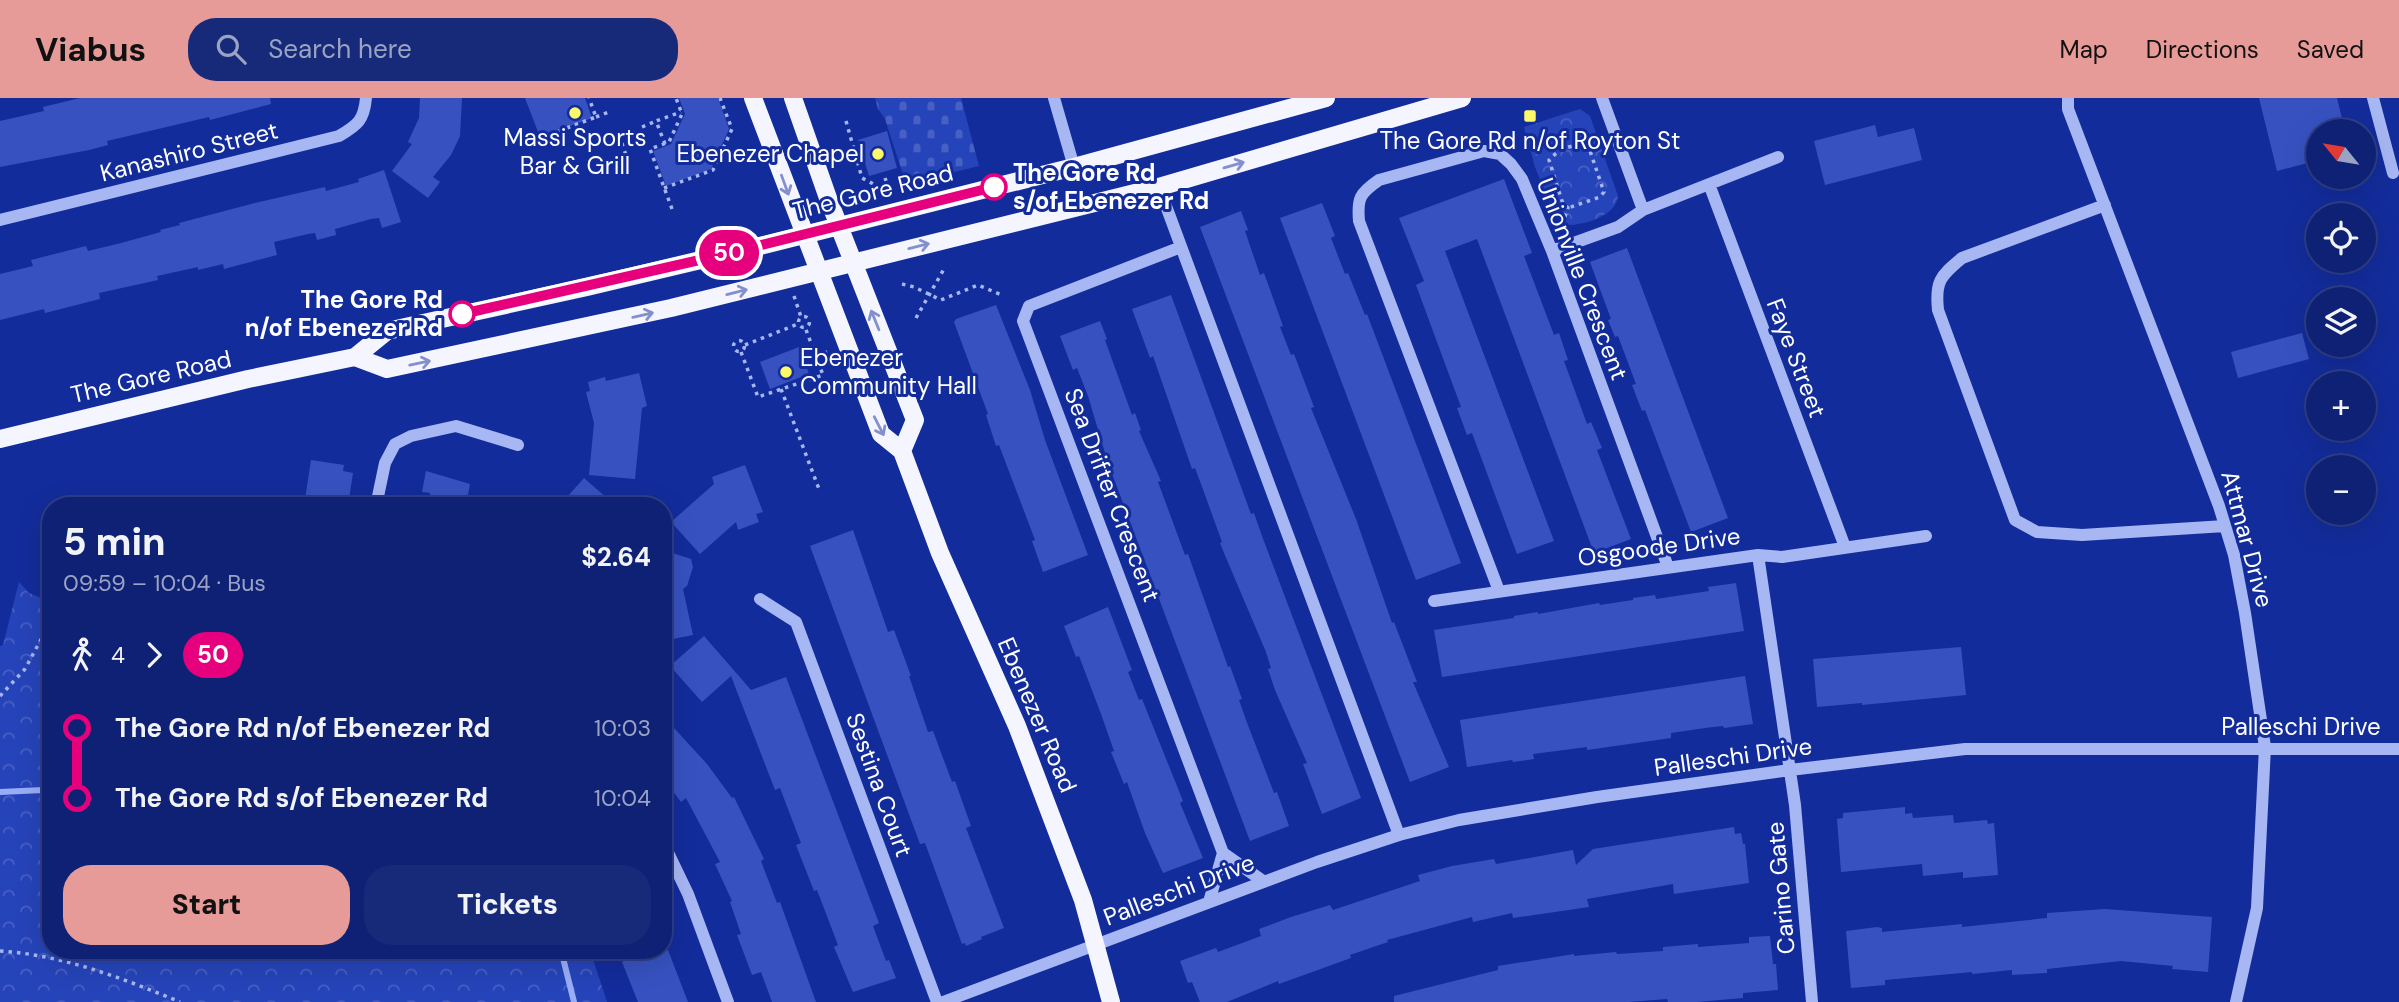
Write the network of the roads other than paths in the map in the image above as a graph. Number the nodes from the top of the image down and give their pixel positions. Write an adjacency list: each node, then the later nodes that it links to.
1 (366, 98): 18 (street, Kanashiro Street)
2 (754, 98): 20 (main road, Ebenezer Road, one-way to 20)
3 (793, 98): 19 (main road)
4 (1054, 98): 12 (street)
5 (1326, 98): 12 (main road, The Gore Road)
6 (1462, 98): 15 (main road, one-way to 6)
7 (1602, 98): 17 (street)
8 (2055, 98): 10 (street, Attmar Drive)
9 (2373, 98): 13 (street)
10 (2068, 104): 16 (street, Attmar Drive)
11 (1778, 157): 14 (street)
12 (1074, 167): 19 (main road, The Gore Road)
13 (2393, 173)
14 (1709, 184): 17 (street); 32 (street, Faye Street)
15 (1159, 187): 21 (street); 23 (main road, one-way to 15)
16 (2105, 205): 30 (street, Attmar Drive); 30 (street)
17 (1643, 211): 22 (street)
18 (0, 220)
19 (839, 226): 20 (main road, The Gore Road); 23 (main road)
20 (804, 235): 24 (main road, Ebenezer Road); 25 (main road, The Gore Road)
21 (1181, 247): 41 (street); 42 (street, Sea Drifter Crescent)
22 (1552, 251): 34 (street, Unionville Crescent); 35 (street, Unionville Crescent)
23 (853, 263): 24 (main road); 28 (main road, one-way to 23)
24 (818, 272): 25 (main road, one-way to 24); 28 (main road, Ebenezer Road, one-way to 28)
25 (355, 357): 26 (main road, The Gore Road)
26 (0, 439)
27 (518, 445): 29 (street)
28 (902, 452): 46 (main road, Ebenezer Road)
29 (378, 497)
30 (2225, 526): 38 (street, Attmar Drive)
31 (1926, 536): 32 (street)
32 (1845, 547): 33 (street)
33 (1758, 555): 34 (street, Osgoode Drive); 40 (street, Osgoode Drive)
34 (1668, 567): 35 (street, Osgoode Drive)
35 (1499, 591): 37 (street, Osgoode Drive)
36 (760, 599): 48 (street, Sestina Court)
37 (1434, 601)
38 (2265, 747): 39 (street, Palleschi Drive); 40 (street, Palleschi Drive); 52 (street, Attmar Drive)
39 (2399, 749)
40 (1790, 770): 41 (street, Palleschi Drive); 51 (street, Carino Gate)
41 (1399, 835): 44 (street, Palleschi Drive)
42 (1223, 853): 44 (street); 45 (street)
43 (672, 861): 47 (street)
44 (1263, 881): 45 (street, Palleschi Drive)
45 (1209, 902): 46 (street, Palleschi Drive)
46 (1095, 945): 49 (street, Palleschi Drive); 50 (main road, Ebenezer Road)
47 (728, 1002)
48 (937, 1002)
49 (943, 1002)
50 (1111, 1002)
51 (1812, 1002)
52 (2236, 1002)

